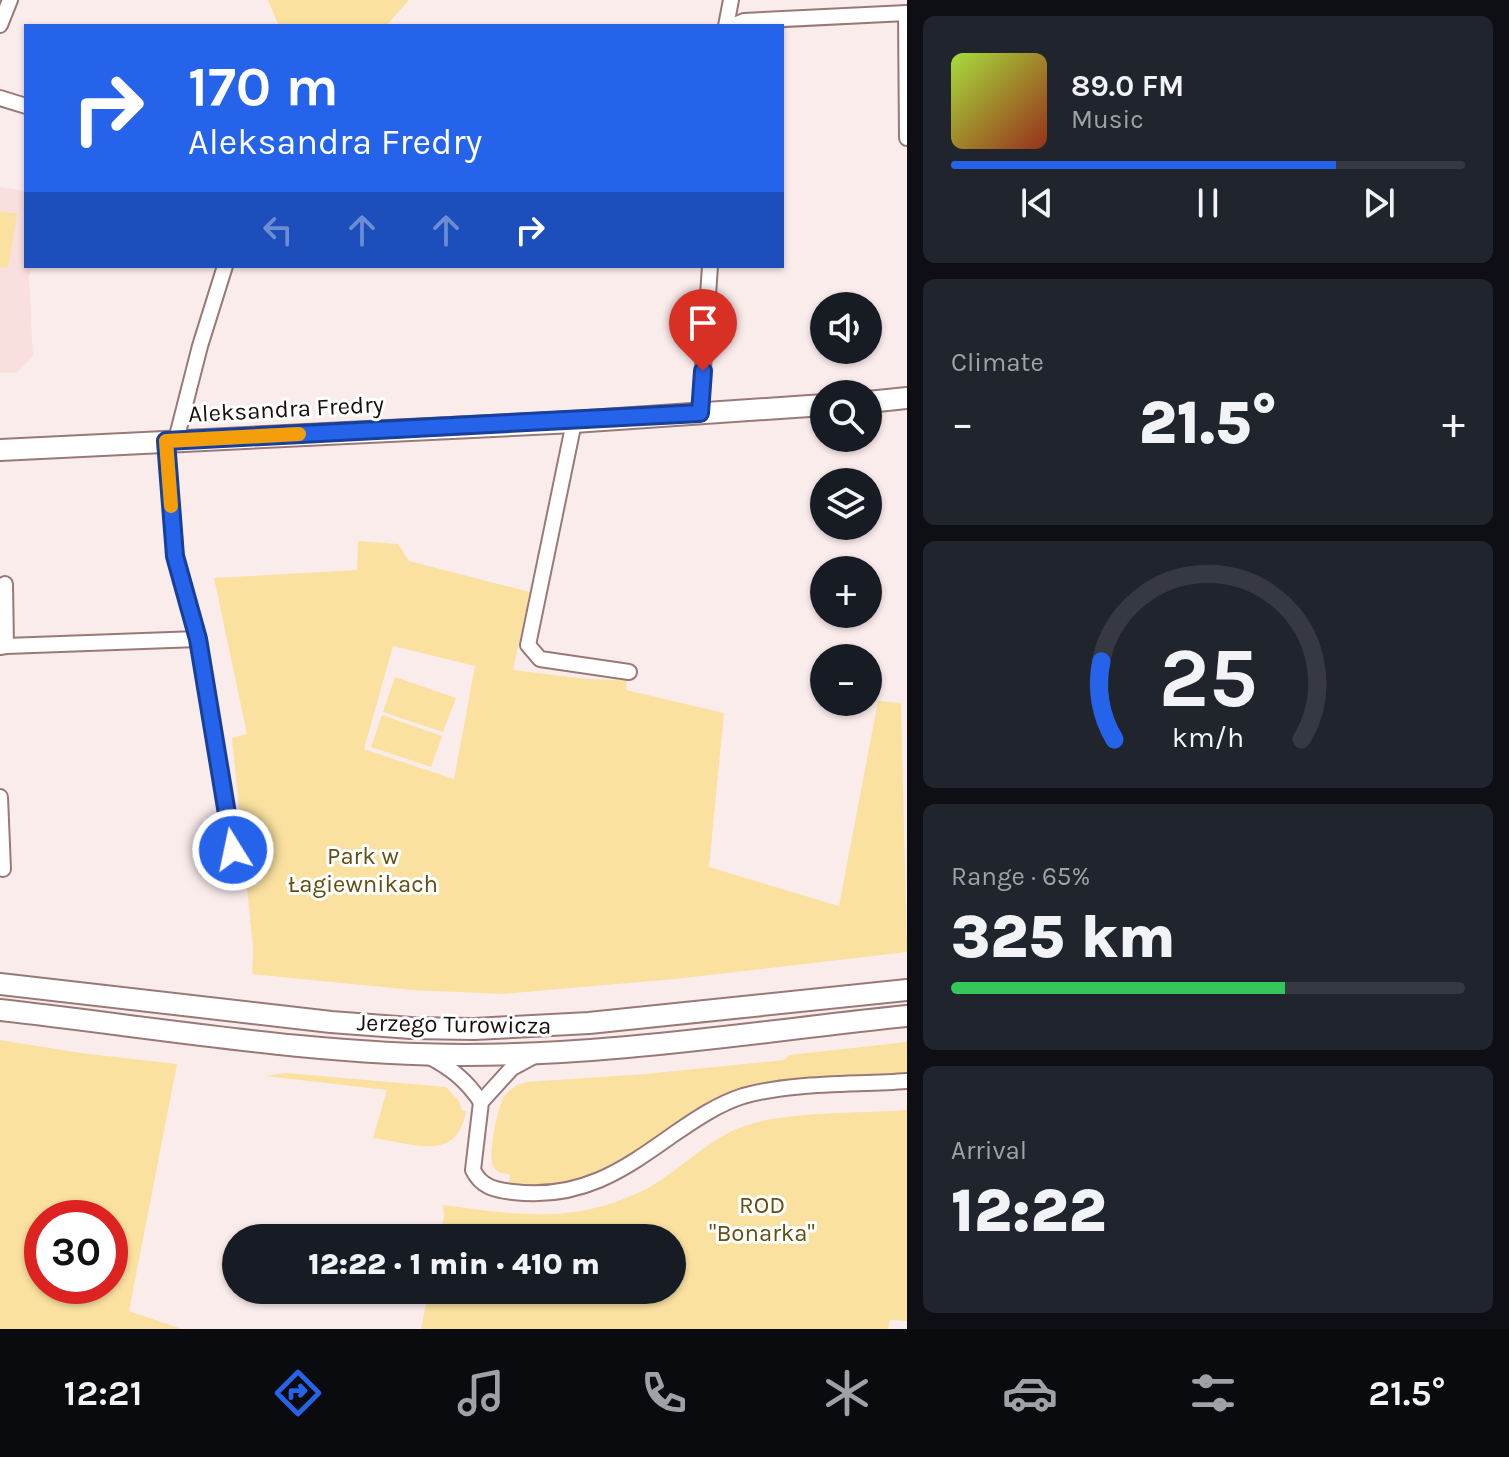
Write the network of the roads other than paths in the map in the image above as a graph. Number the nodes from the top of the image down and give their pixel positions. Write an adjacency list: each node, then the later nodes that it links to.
1 (10, 0): 7 (street)
2 (731, 0): 5 (street)
3 (858, 7): 4 (street); 6 (street)
4 (906, 13): 10 (street)
5 (729, 24)
6 (735, 24)
7 (0, 25)
8 (0, 98): 9 (street)
9 (24, 105)
10 (907, 138)
11 (224, 268): 18 (street)
12 (710, 268): 16 (street)
13 (907, 398): 14 (main road)
14 (882, 401)
15 (810, 406): 16 (main road, Aleksandra Fredry)
16 (700, 413): 17 (main road, Aleksandra Fredry)
17 (574, 422): 18 (main road, Aleksandra Fredry); 23 (street)
18 (171, 440): 19 (main road, Aleksandra Fredry); 21 (street)
19 (0, 450)
20 (5, 584): 22 (street)
21 (198, 639): 22 (street); 25 (street)
22 (3, 646)
23 (629, 672)
24 (0, 797): 26 (street)
25 (233, 850)
26 (3, 869)
27 (0, 984): 28 (main road, Jerzego Turowicza)
28 (907, 990)
29 (0, 1010): 32 (main road, Jerzego Turowicza)
30 (907, 1016): 31 (main road, Jerzego Turowicza)
31 (540, 1053): 32 (main road, Jerzego Turowicza); 34 (street)
32 (425, 1054): 34 (street)
33 (907, 1081): 34 (street)
34 (481, 1102)

